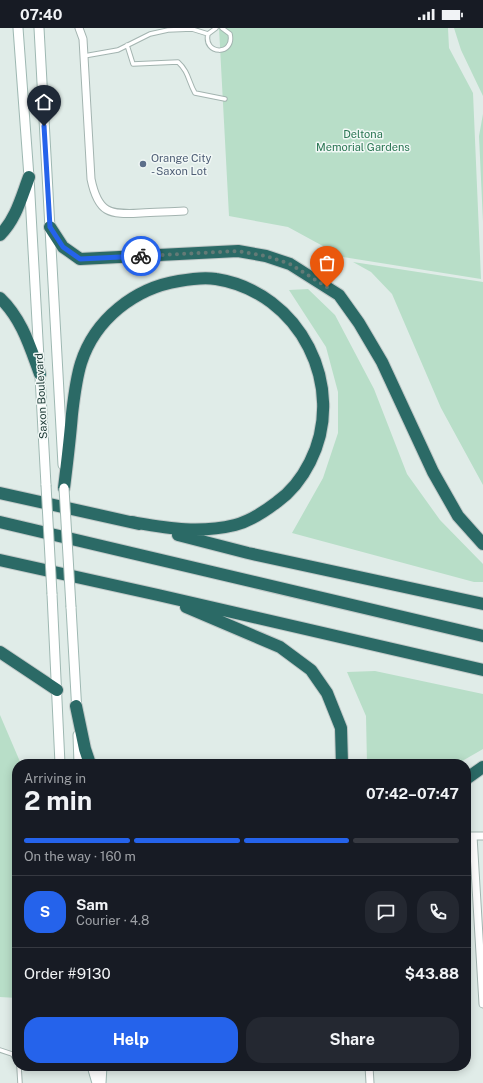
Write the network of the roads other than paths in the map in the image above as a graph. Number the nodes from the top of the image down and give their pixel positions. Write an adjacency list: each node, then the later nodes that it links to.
1 (18, 28): 10 (main road, Saxon Boulevard)
2 (40, 28): 12 (main road, Saxon Boulevard)
3 (79, 28): 8 (street)
4 (216, 28): 6 (lane)
5 (222, 28): 6 (lane)
6 (208, 34): 7 (lane)
7 (127, 45): 8 (lane); 9 (lane)
8 (84, 56): 11 (street)
9 (225, 99)
10 (29, 177): 13 (highway); 15 (main road, Saxon Boulevard)
11 (184, 211)
12 (50, 227): 16 (main road, Saxon Boulevard); 20 (highway)
13 (0, 235)
14 (0, 298): 15 (highway)
15 (40, 374): 27 (main road, Saxon Boulevard, bridge)
16 (64, 488): 19 (highway); 28 (main road, Saxon Boulevard, bridge)
17 (0, 493): 19 (highway)
18 (0, 522): 24 (highway)
19 (131, 522): 23 (highway)
20 (483, 544)
21 (0, 560): 22 (highway)
22 (158, 595): 26 (highway); 32 (highway)
23 (483, 604)
24 (483, 636)
25 (0, 652): 27 (highway)
26 (483, 670)
27 (57, 690): 29 (main road, Saxon Boulevard)
28 (76, 706): 30 (main road, Saxon Boulevard); 31 (highway)
29 (60, 759)
30 (79, 759)
31 (88, 759)
32 (342, 759)
33 (483, 767): 34 (highway)
34 (471, 775)
35 (471, 836): 36 (street)
36 (483, 836)
37 (471, 860): 38 (street)
38 (483, 1004)
39 (0, 1050): 40 (lane)
40 (12, 1054)
41 (19, 1071): 45 (lane)
42 (93, 1071): 46 (main road)
43 (102, 1071): 47 (main road)
44 (369, 1071): 48 (street)
45 (20, 1083)
46 (97, 1083)
47 (101, 1083)
48 (370, 1083)

